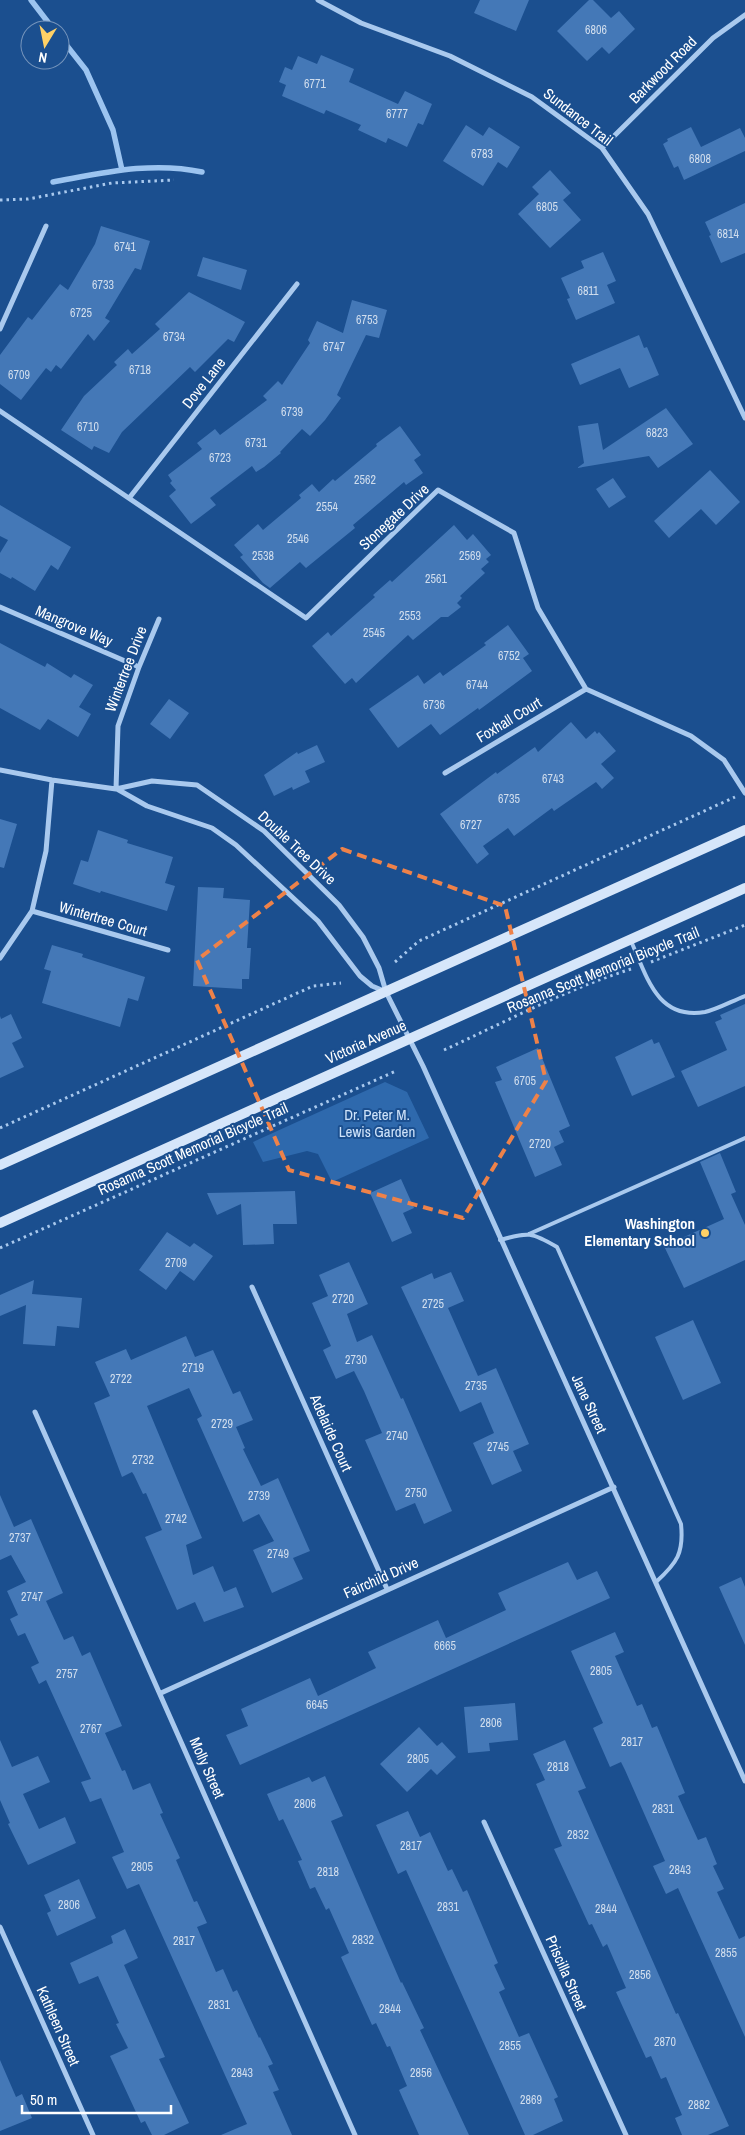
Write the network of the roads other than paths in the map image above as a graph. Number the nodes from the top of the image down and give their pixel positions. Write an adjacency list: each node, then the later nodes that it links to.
1 (318, 0): 3 (street, Sundance Trail)
2 (745, 15): 3 (street, Barkwood Road)
3 (602, 148): 8 (street, Sundance Trail)
4 (46, 226): 6 (street)
5 (297, 284): 9 (street, Dove Lane)
6 (0, 329)
7 (0, 411): 9 (street, Stonegate Drive)
8 (745, 418)
9 (130, 498): 13 (street, Stonegate Drive)
10 (0, 607): 12 (street, Mangrove Way)
11 (159, 619): 12 (street, Wintertree Drive)
12 (139, 667): 17 (street, Wintertree Drive)
13 (586, 688): 15 (street, Foxhall Court); 18 (street)
14 (0, 770): 16 (street, Double Tree Drive)
15 (445, 773)
16 (52, 780): 17 (street, Double Tree Drive); 21 (street)
17 (116, 789): 25 (street, Double Tree Drive); 25 (street, Double Tree Drive)
18 (745, 793)
19 (745, 830): 25 (main road)
20 (745, 888): 22 (main road, Victoria Avenue)
21 (32, 911): 23 (street, Wintertree Court); 24 (street)
22 (630, 939): 26 (lane); 27 (main road, Victoria Avenue)
23 (168, 950)
24 (0, 958)
25 (386, 992): 27 (street, Double Tree Drive); 29 (main road)
26 (745, 996)
27 (410, 1039): 30 (main road, Victoria Avenue); 32 (street, Jane Street)
28 (745, 1138): 31 (lane)
29 (0, 1165)
30 (0, 1223)
31 (529, 1234): 32 (lane); 36 (lane)
32 (500, 1240): 35 (street, Jane Street)
33 (252, 1287): 37 (street, Adelaide Court)
34 (35, 1412): 38 (street, Molly Street)
35 (614, 1487): 36 (street, Jane Street); 37 (street, Fairchild Drive)
36 (656, 1582): 39 (street, Jane Street)
37 (387, 1588): 38 (street, Fairchild Drive)
38 (161, 1693): 43 (street, Molly Street)
39 (745, 1781)
40 (484, 1822): 44 (street, Priscilla Street)
41 (0, 1927): 42 (street, Kathleen Street)
42 (92, 2135)
43 (355, 2135)
44 (626, 2135)

